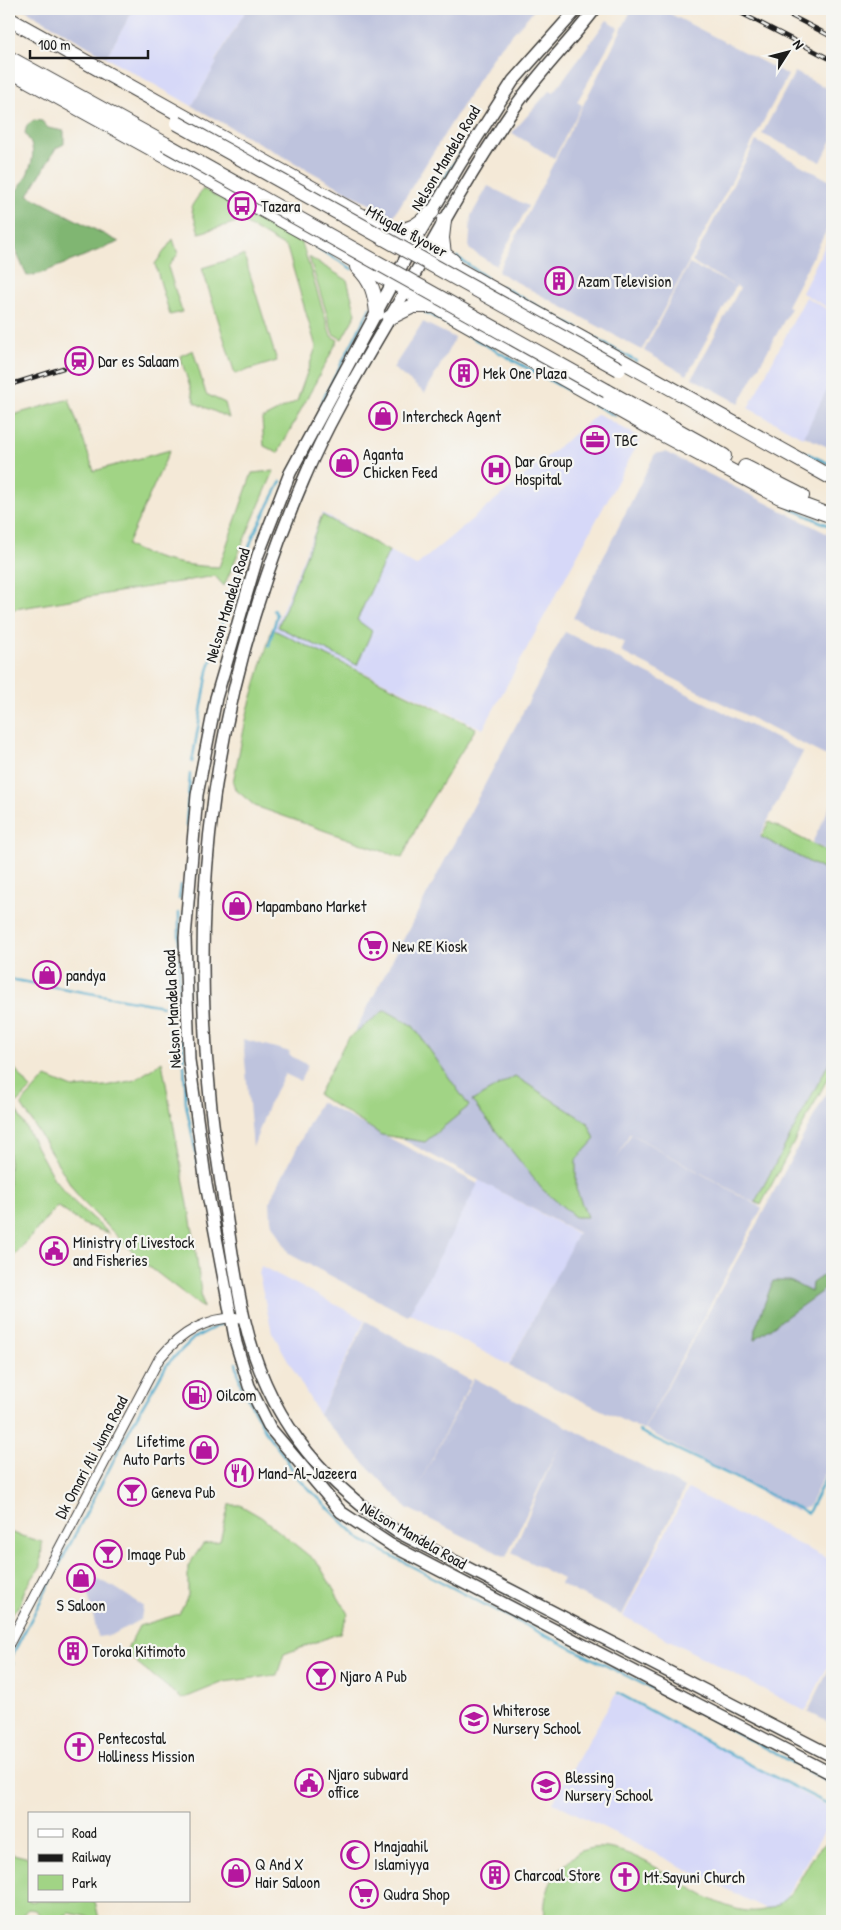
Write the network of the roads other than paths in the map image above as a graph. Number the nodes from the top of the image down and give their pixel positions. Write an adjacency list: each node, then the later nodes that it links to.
1 (577, 9): 7 (main road, Nelson Mandela Road)
2 (595, 9): 8 (main road, Nelson Mandela Road)
3 (9, 19): 9 (highway)
4 (9, 30): 19 (highway, Mfugale flyover, bridge)
5 (9, 58): 20 (highway, bridge)
6 (9, 70): 12 (highway)
7 (432, 212): 9 (highway); 10 (main road, Nelson Mandela Road)
8 (444, 220): 11 (main road, Nelson Mandela Road); 13 (highway)
9 (377, 224): 10 (highway)
10 (414, 243): 11 (highway); 14 (main road, Nelson Mandela Road)
11 (427, 251): 13 (highway); 15 (main road, Nelson Mandela Road)
12 (341, 253): 14 (highway); 17 (highway)
13 (480, 281): 18 (highway)
14 (393, 282): 15 (highway); 17 (main road, Nelson Mandela Road)
15 (406, 289): 16 (highway); 17 (main road, Nelson Mandela Road)
16 (438, 307): 17 (highway); 21 (highway)
17 (383, 316): 22 (main road, Nelson Mandela Road); 23 (main road, Nelson Mandela Road)
18 (832, 478)
19 (832, 483)
20 (832, 509)
21 (832, 516)
22 (230, 1317): 23 (street, Dk Omari Ali Juma Road); 24 (street, Dk Omari Ali Juma Road); 26 (main road, Nelson Mandela Road)
23 (244, 1318): 25 (main road, Nelson Mandela Road)
24 (9, 1644)
25 (832, 1756)
26 (832, 1774)

